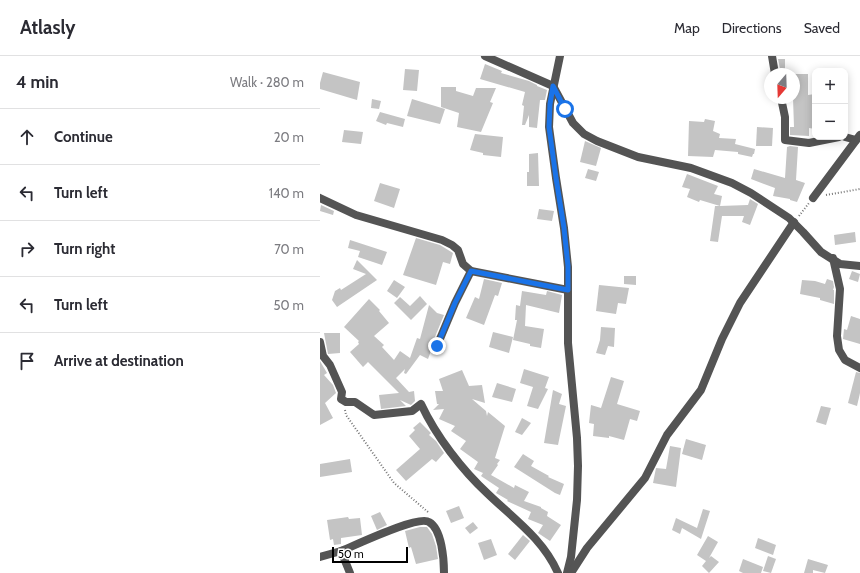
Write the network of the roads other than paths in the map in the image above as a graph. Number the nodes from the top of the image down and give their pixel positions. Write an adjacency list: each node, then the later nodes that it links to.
1 (485, 56): 5 (street)
2 (560, 56): 5 (street)
3 (772, 56): 4 (street)
4 (774, 68)
5 (553, 86): 11 (street); 15 (street)
6 (782, 104): 8 (street)
7 (858, 137): 10 (street)
8 (821, 140)
9 (320, 198): 14 (street)
10 (813, 198)
11 (794, 222): 12 (street); 25 (street)
12 (832, 258): 13 (street); 18 (street)
13 (860, 266)
14 (471, 271): 15 (street); 17 (street)
15 (568, 290): 24 (street)
16 (320, 342): 23 (street)
17 (437, 346)
18 (860, 368)
19 (341, 550): 20 (street); 21 (street); 22 (street)
20 (320, 557)
21 (350, 573)
22 (444, 573)
23 (558, 573)
24 (567, 573)
25 (571, 573)

